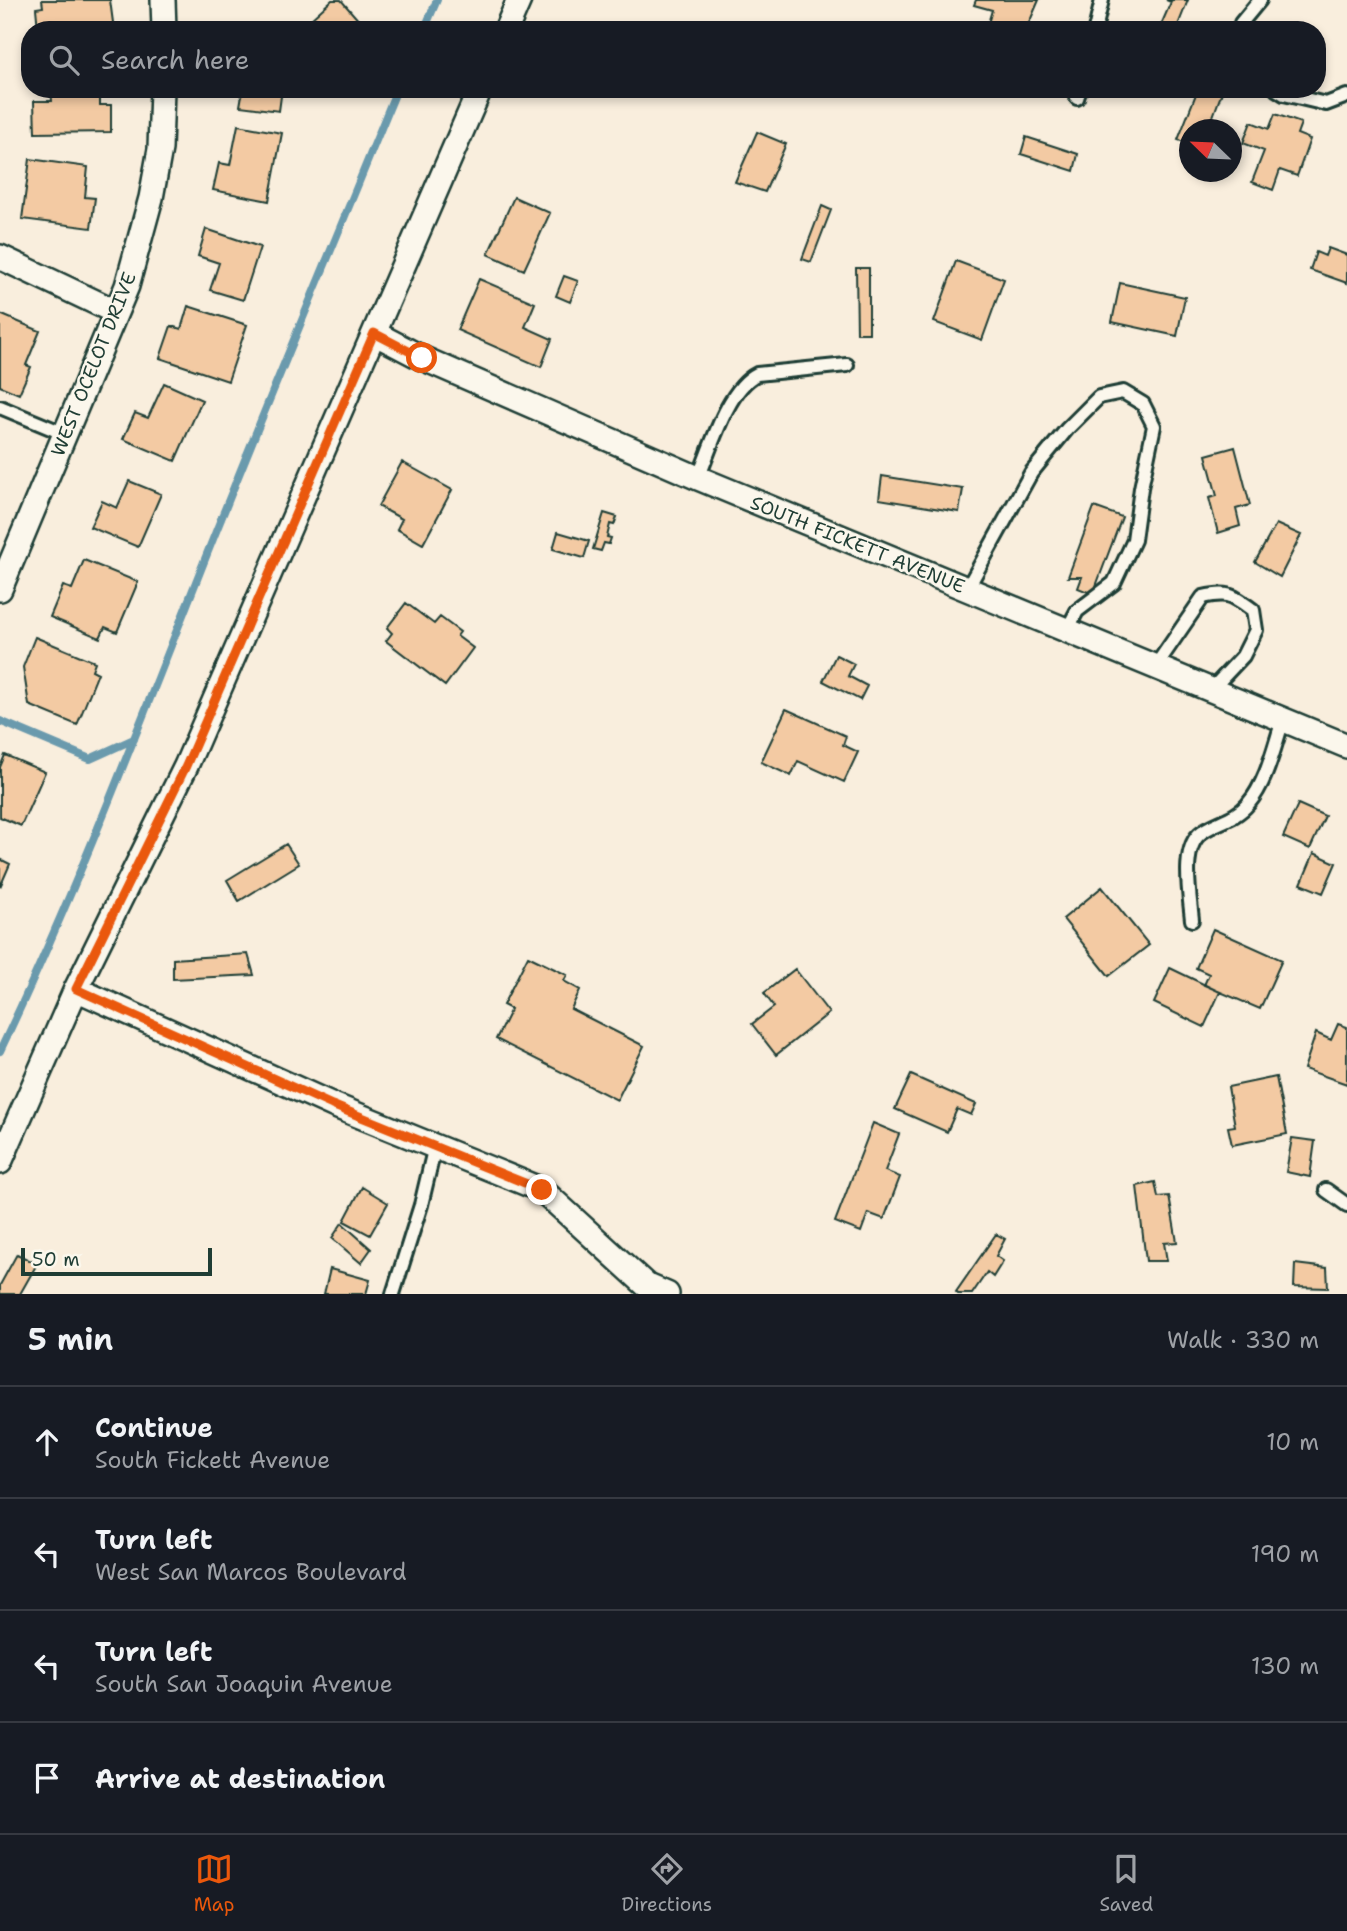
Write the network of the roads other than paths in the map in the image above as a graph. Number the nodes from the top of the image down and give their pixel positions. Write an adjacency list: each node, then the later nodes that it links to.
1 (163, 0): 5 (street)
2 (519, 0): 6 (street)
3 (1102, 0): 7 (lane)
4 (1260, 0): 8 (lane)
5 (164, 21)
6 (510, 21)
7 (1097, 21)
8 (1243, 21)
9 (1347, 96): 12 (lane)
10 (162, 98): 14 (street, WEST OCELOT DRIVE)
11 (476, 98): 15 (street)
12 (1301, 98)
13 (0, 257): 14 (street)
14 (116, 312): 18 (street, WEST OCELOT DRIVE)
15 (374, 333): 19 (street, SOUTH FICKETT AVENUE); 28 (street)
16 (847, 365): 19 (lane)
17 (0, 407): 18 (lane)
18 (65, 434): 20 (street, WEST OCELOT DRIVE)
19 (698, 478): 21 (street, SOUTH FICKETT AVENUE)
20 (2, 579)
21 (967, 589): 22 (street, SOUTH FICKETT AVENUE); 22 (lane)
22 (1067, 630): 23 (street, SOUTH FICKETT AVENUE)
23 (1155, 667): 24 (street, SOUTH FICKETT AVENUE); 24 (lane)
24 (1211, 690): 25 (street, SOUTH FICKETT AVENUE)
25 (1283, 720): 26 (street, SOUTH FICKETT AVENUE); 27 (lane)
26 (1347, 746)
27 (1192, 920)
28 (76, 989): 29 (street); 30 (street)
29 (435, 1146): 33 (lane); 34 (street)
30 (0, 1162)
31 (1326, 1189): 32 (lane)
32 (1347, 1205)
33 (393, 1294)
34 (667, 1294)

